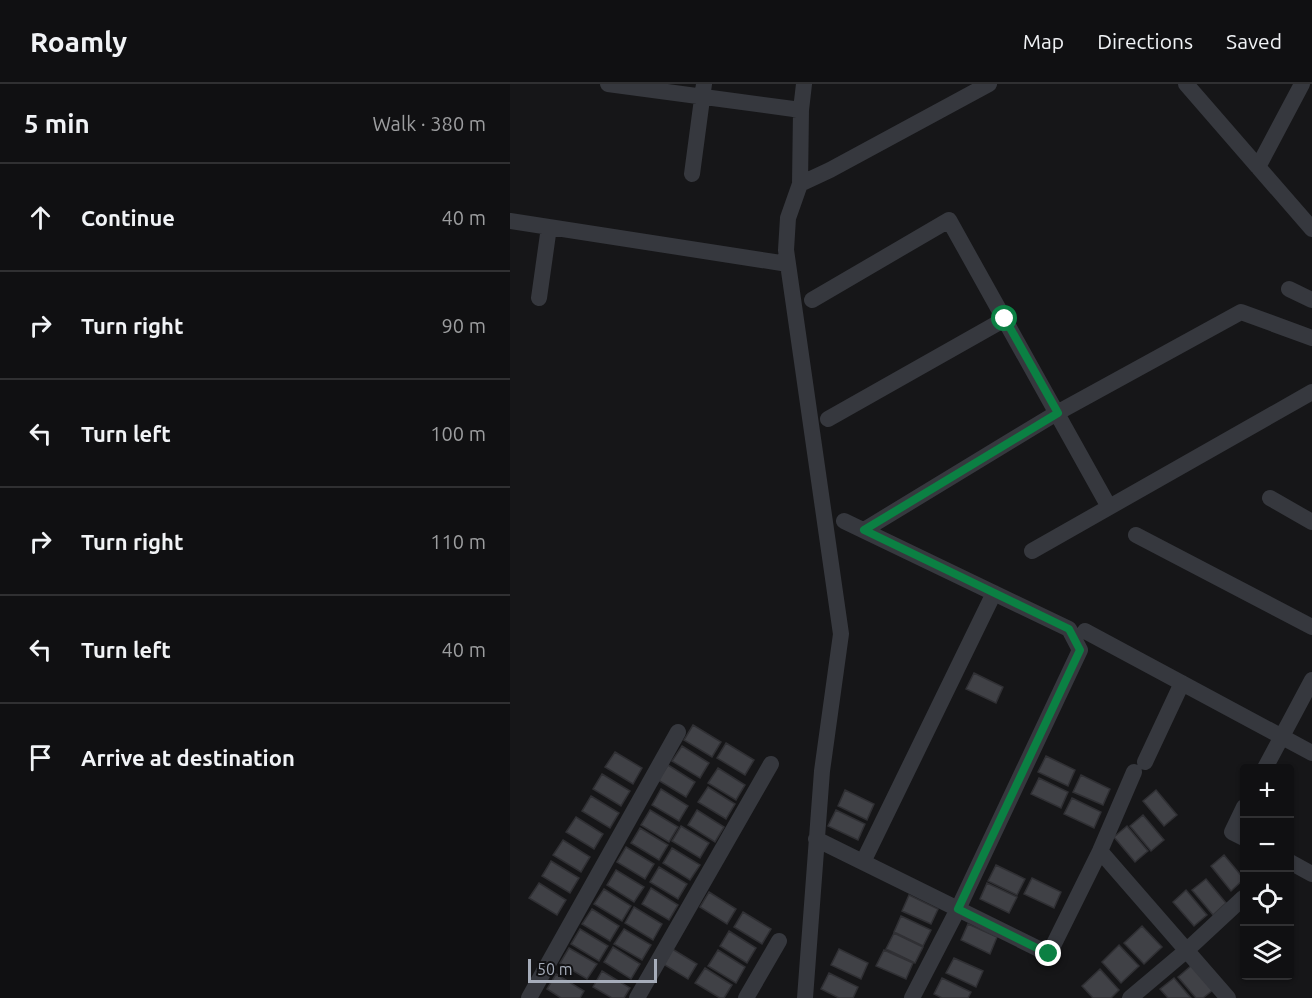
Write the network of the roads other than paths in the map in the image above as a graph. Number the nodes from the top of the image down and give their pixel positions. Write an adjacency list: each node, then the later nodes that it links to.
1 (608, 84): 6 (street)
2 (804, 84): 7 (street)
3 (989, 84): 10 (street)
4 (1186, 84): 8 (street)
5 (1302, 84): 8 (street)
6 (704, 90): 7 (street); 9 (street)
7 (801, 110): 10 (street)
8 (1258, 167): 13 (street)
9 (692, 174)
10 (800, 184): 14 (street)
11 (510, 221): 12 (street)
12 (549, 227): 14 (street); 16 (street)
13 (1312, 229)
14 (788, 264): 43 (street)
15 (1289, 289): 18 (street)
16 (539, 298)
17 (812, 300): 19 (street)
18 (1312, 300)
19 (1005, 319): 22 (street); 23 (street)
20 (1312, 338): 22 (street)
21 (1312, 392): 25 (street)
22 (1058, 413): 25 (street); 28 (street)
23 (828, 419)
24 (1270, 498): 27 (street)
25 (1109, 507): 30 (street)
26 (844, 521): 28 (street)
27 (1312, 522)
28 (864, 530): 31 (street)
29 (1136, 536): 32 (street)
30 (1032, 551)
31 (994, 593): 45 (street); 49 (street)
32 (1312, 627)
33 (1085, 631): 35 (street)
34 (1312, 680): 37 (street)
35 (1182, 683): 37 (street); 44 (street)
36 (678, 732): 52 (street)
37 (1281, 737): 38 (street); 40 (street)
38 (1312, 753)
39 (771, 764): 53 (street)
40 (1267, 764)
41 (1240, 816): 42 (street)
42 (1240, 835)
43 (816, 839): 45 (street); 55 (street)
44 (1100, 851): 49 (street); 51 (street)
45 (863, 862): 49 (street)
46 (1294, 864): 47 (street)
47 (1312, 874)
48 (1240, 901): 51 (street)
49 (958, 909): 56 (street)
50 (779, 941): 54 (street)
51 (1187, 950): 57 (street); 58 (street)
52 (529, 998)
53 (637, 998)
54 (746, 998)
55 (805, 998)
56 (912, 998)
57 (1130, 998)
58 (1228, 998)

